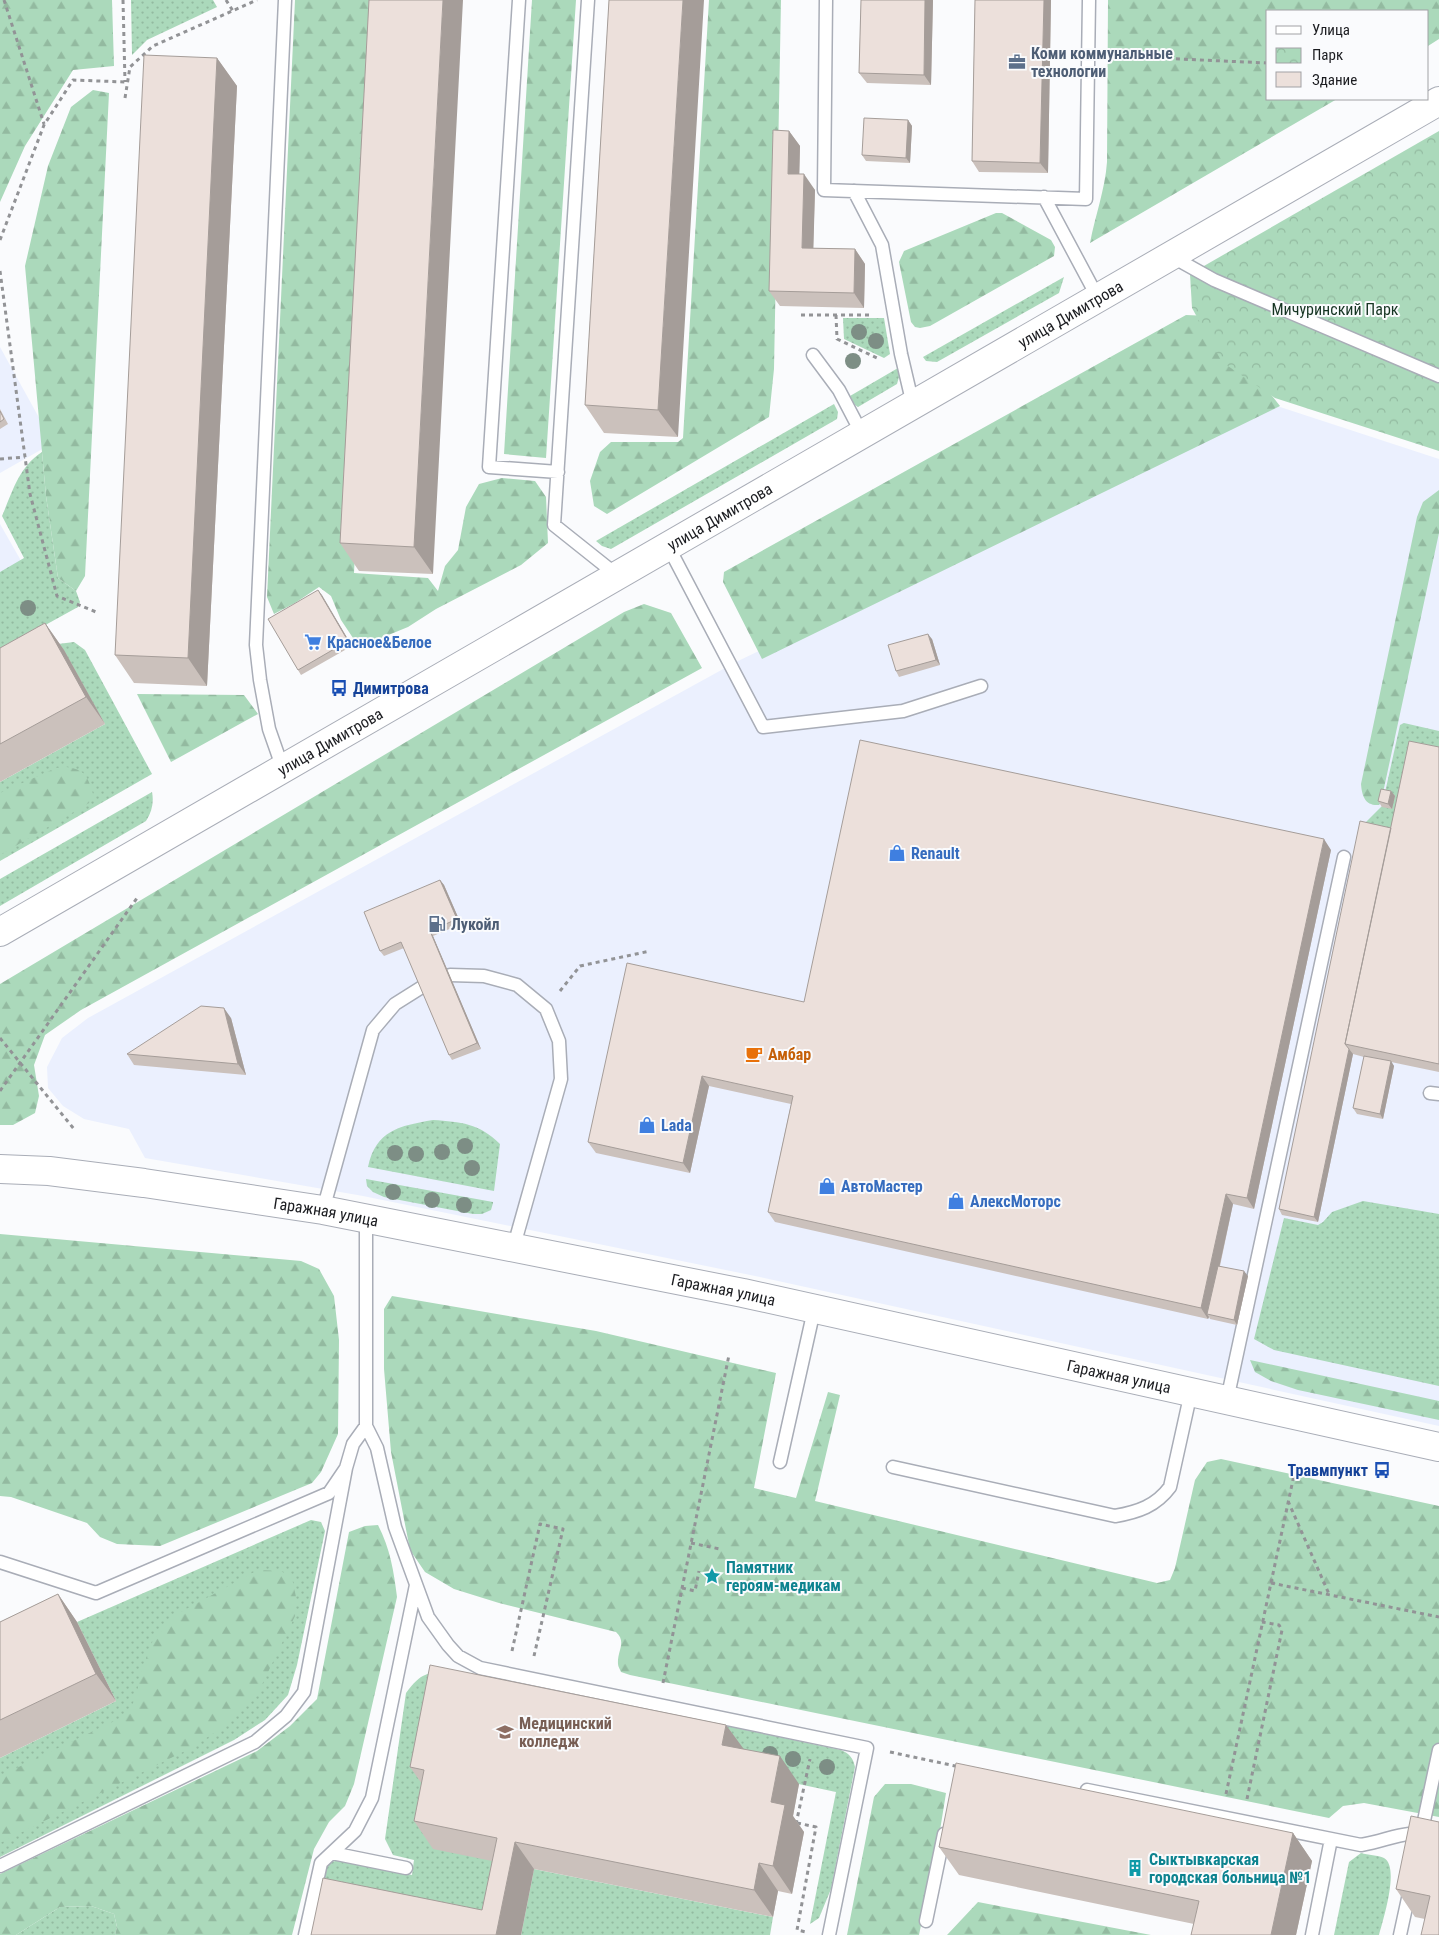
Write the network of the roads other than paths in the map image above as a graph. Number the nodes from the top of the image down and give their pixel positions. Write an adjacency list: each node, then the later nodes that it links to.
1 (285, 0): 19 (lane)
2 (519, 0): 15 (lane)
3 (588, 0): 15 (lane)
4 (826, 0): 7 (lane)
5 (1089, 0): 8 (lane)
6 (1439, 101): 9 (street, улица Димитрова)
7 (854, 191): 8 (lane); 13 (lane)
8 (1044, 197): 10 (lane)
9 (1171, 256): 10 (street, улица Димитрова); 12 (lane)
10 (1098, 298): 13 (street, улица Димитрова)
11 (813, 355): 14 (lane)
12 (1439, 376)
13 (913, 405): 14 (street, улица Димитрова)
14 (862, 434): 16 (street, улица Димитрова)
15 (558, 472): 17 (lane)
16 (668, 546): 17 (street, улица Димитрова); 18 (lane)
17 (618, 576): 19 (street, улица Димитрова)
18 (981, 686)
19 (283, 769): 21 (street, улица Димитрова)
20 (1344, 857): 30 (lane)
21 (0, 932)
22 (450, 975): 27 (lane)
23 (422, 987): 25 (lane)
24 (0, 1169): 25 (street, Гаражная улица)
25 (323, 1210): 26 (street, Гаражная улица)
26 (366, 1219): 27 (street, Гаражная улица); 31 (lane)
27 (513, 1249): 28 (street, Гаражная улица)
28 (814, 1310): 29 (street, Гаражная улица); 33 (lane)
29 (1191, 1392): 30 (street, Гаражная улица); 34 (lane)
30 (1227, 1400): 32 (street, Гаражная улица)
31 (366, 1426): 35 (lane); 37 (lane)
32 (1439, 1447)
33 (780, 1462)
34 (893, 1467)
35 (346, 1468): 36 (lane); 46 (lane)
36 (0, 1562)
37 (416, 1584): 45 (lane); 51 (lane)
38 (1439, 1750): 41 (lane)
39 (1075, 1788): 43 (lane)
40 (946, 1826): 49 (lane)
41 (1422, 1832): 42 (lane); 43 (lane); 44 (lane)
42 (1439, 1836)
43 (1331, 1839): 52 (lane)
44 (1418, 1851)
45 (332, 1853): 47 (lane); 50 (lane)
46 (0, 1866)
47 (406, 1868)
48 (1412, 1879): 53 (lane)
49 (926, 1920)
50 (305, 1935)
51 (829, 1935)
52 (1312, 1935)
53 (1400, 1935)

